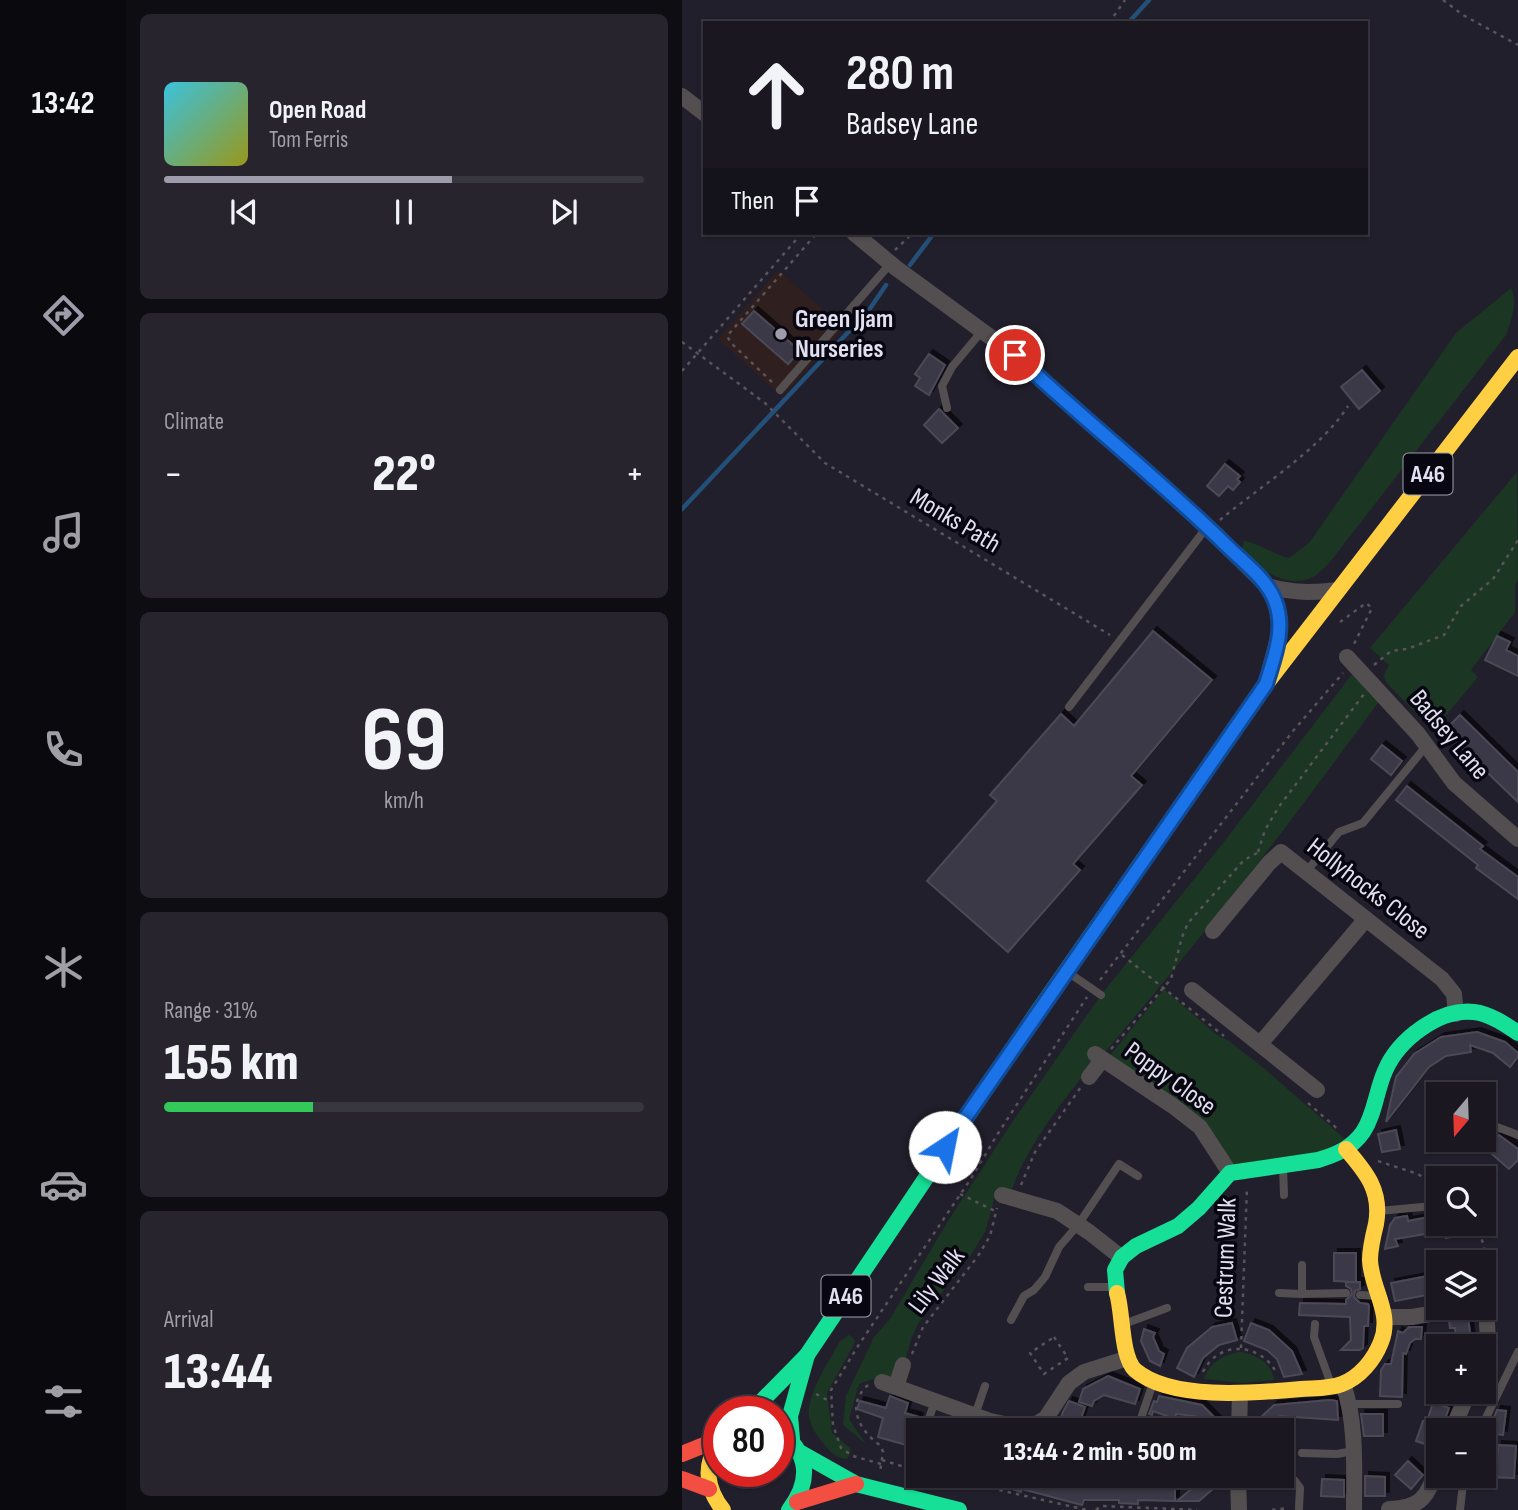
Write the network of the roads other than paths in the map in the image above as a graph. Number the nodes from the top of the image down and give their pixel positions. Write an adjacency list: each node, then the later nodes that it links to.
1 (682, 96): 2 (street)
2 (703, 112)
3 (856, 235): 4 (street)
4 (890, 264): 5 (street); 7 (lane)
5 (982, 331): 8 (lane); 9 (street)
6 (1517, 357): 11 (main road, A46)
7 (780, 390)
8 (947, 408)
9 (1208, 528): 10 (street); 14 (lane)
10 (1268, 586): 11 (street); 13 (street)
11 (1338, 590): 13 (main road, A46)
12 (1359, 669): 15 (street, Badsey Lane)
13 (1266, 684): 20 (main road, A46)
14 (1069, 707)
15 (1426, 745): 16 (street, Badsey Lane); 17 (lane)
16 (1517, 839)
17 (1307, 872): 18 (street, Hollyhocks Close); 19 (street, Hollyhocks Close)
18 (1366, 919): 23 (street, Hollyhocks Close); 25 (street)
19 (1213, 931)
20 (1066, 971): 22 (lane); 55 (main road, A46)
21 (1192, 990): 25 (street)
22 (1101, 995)
23 (1456, 1014): 24 (main road); 30 (main road)
24 (1517, 1033)
25 (1260, 1044): 27 (street)
26 (1089, 1077): 32 (street, Poppy Close)
27 (1317, 1090)
28 (1496, 1127): 29 (lane)
29 (1517, 1135)
30 (1346, 1149): 31 (main road); 37 (main road)
31 (1282, 1165): 32 (main road); 34 (lane)
32 (1230, 1173): 39 (main road)
33 (1138, 1176): 38 (lane)
34 (1284, 1195)
35 (1010, 1197): 38 (street)
36 (1426, 1207): 37 (lane)
37 (1379, 1211): 47 (main road)
38 (1078, 1225): 39 (street); 51 (lane)
39 (1122, 1258): 42 (main road)
40 (1302, 1265): 45 (lane)
41 (1088, 1287): 42 (lane)
42 (1116, 1287): 52 (main road)
43 (1279, 1293): 45 (lane)
44 (1346, 1293): 45 (lane)
45 (1302, 1294)
46 (1360, 1295): 47 (lane)
47 (1380, 1296): 50 (main road)
48 (1167, 1308): 52 (lane)
49 (1426, 1315): 50 (street)
50 (1386, 1317): 59 (main road)
51 (1011, 1320)
52 (1123, 1324): 56 (main road)
53 (1315, 1324): 59 (lane)
54 (1517, 1352): 73 (lane)
55 (807, 1355): 62 (main road, A46); 64 (main road, A46)
56 (1128, 1358): 58 (main road); 70 (street)
57 (907, 1360): 63 (street)
58 (1154, 1380): 61 (main road); 71 (lane)
59 (1338, 1385): 61 (main road); 65 (street)
60 (985, 1386): 67 (lane)
61 (1240, 1393): 72 (street)
62 (767, 1396)
63 (935, 1401): 67 (street); 68 (lane)
64 (794, 1402)
65 (1349, 1404): 66 (lane); 76 (street)
66 (1398, 1405)
67 (975, 1415): 69 (street)
68 (929, 1418)
69 (982, 1418)
70 (1046, 1418)
71 (1141, 1418)
72 (1239, 1418)
73 (1486, 1418)
74 (794, 1445): 77 (main road)
75 (703, 1447): 79 (main road)
76 (1353, 1451): 78 (lane); 93 (street)
77 (801, 1453): 82 (main road); 87 (main road)
78 (1302, 1453)
79 (682, 1454)
80 (682, 1479): 86 (main road)
81 (1294, 1480): 88 (lane)
82 (856, 1484): 87 (main road); 91 (main road)
83 (1238, 1488): 92 (street)
84 (1428, 1488): 89 (street)
85 (1462, 1488): 94 (lane)
86 (709, 1489): 90 (main road)
87 (793, 1506)
88 (1299, 1508)
89 (1389, 1509)
90 (723, 1510)
91 (959, 1510)
92 (1239, 1510)
93 (1354, 1510)
94 (1460, 1510)

